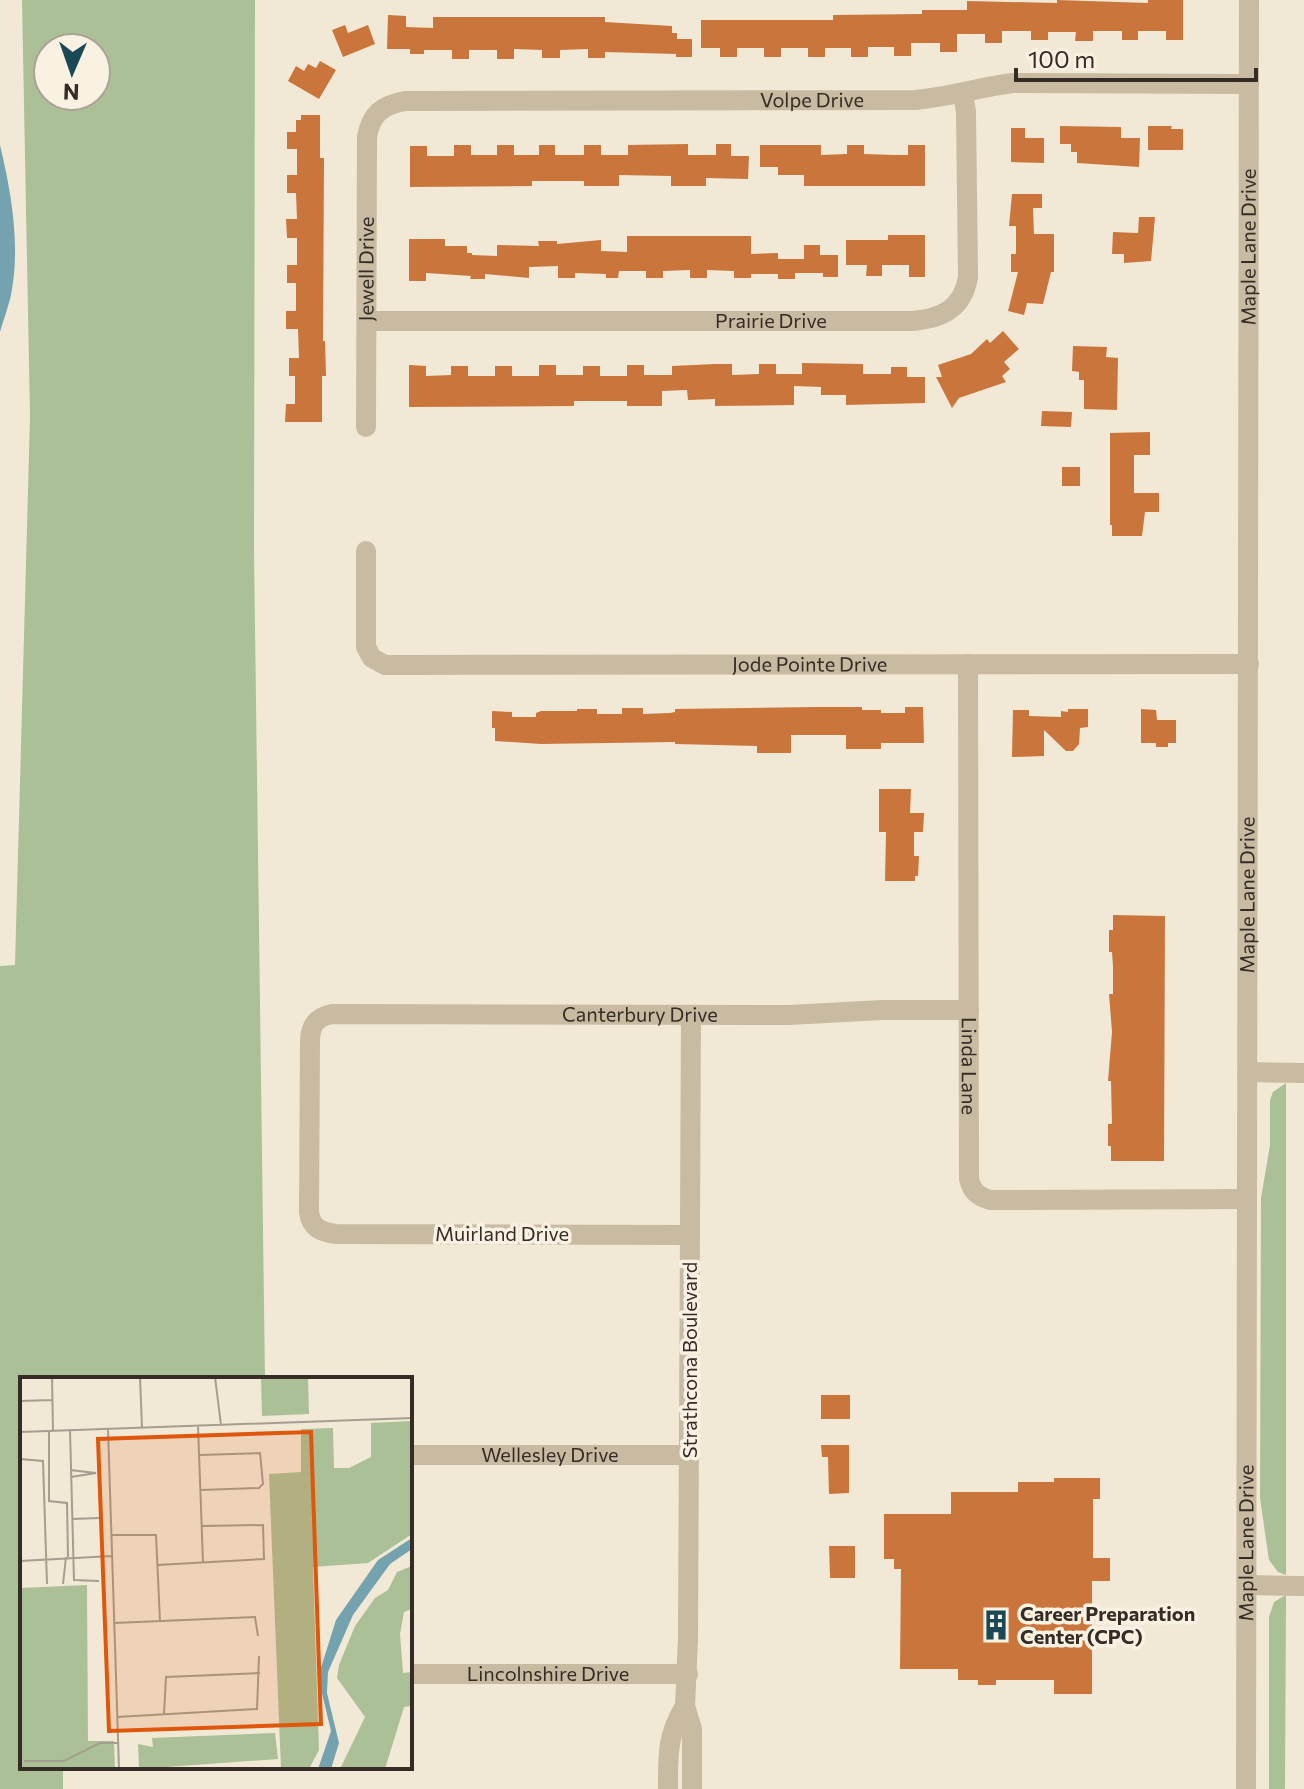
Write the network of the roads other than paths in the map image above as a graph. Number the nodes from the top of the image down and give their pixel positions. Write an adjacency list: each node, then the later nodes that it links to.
1 (1249, 0): 2 (street, Maple Lane Drive)
2 (1249, 84): 3 (street, Volpe Drive); 9 (street, Maple Lane Drive)
3 (963, 93): 4 (street, Volpe Drive); 5 (street, Prairie Drive)
4 (377, 112): 5 (street, Jewell Drive)
5 (367, 321): 6 (street, Jewell Drive)
6 (366, 427)
7 (366, 551): 8 (street, Jode Pointe Drive)
8 (968, 664): 9 (street, Jode Pointe Drive); 10 (street, Linda Lane)
9 (1249, 664): 12 (street, Maple Lane Drive)
10 (969, 1010): 11 (street, Canterbury Drive); 14 (street, Linda Lane)
11 (691, 1015): 15 (street, Canterbury Drive); 16 (street, Strathcona Boulevard)
12 (1247, 1072): 13 (street); 14 (street, Maple Lane Drive)
13 (1304, 1073)
14 (1247, 1199): 19 (street, Maple Lane Drive)
15 (316, 1228): 16 (street, Muirland Drive)
16 (690, 1235): 18 (street, Strathcona Boulevard)
17 (412, 1455): 18 (street, Wellesley Drive)
18 (689, 1455): 22 (street, Strathcona Boulevard)
19 (1247, 1585): 20 (street); 26 (street, Maple Lane Drive)
20 (1304, 1586)
21 (412, 1674): 22 (street, Lincolnshire Drive)
22 (688, 1674): 23 (street, Strathcona Boulevard)
23 (685, 1706): 24 (street, Strathcona Boulevard); 25 (street, Strathcona Boulevard)
24 (668, 1780): 25 (street)
25 (692, 1780)
26 (1246, 1789)

